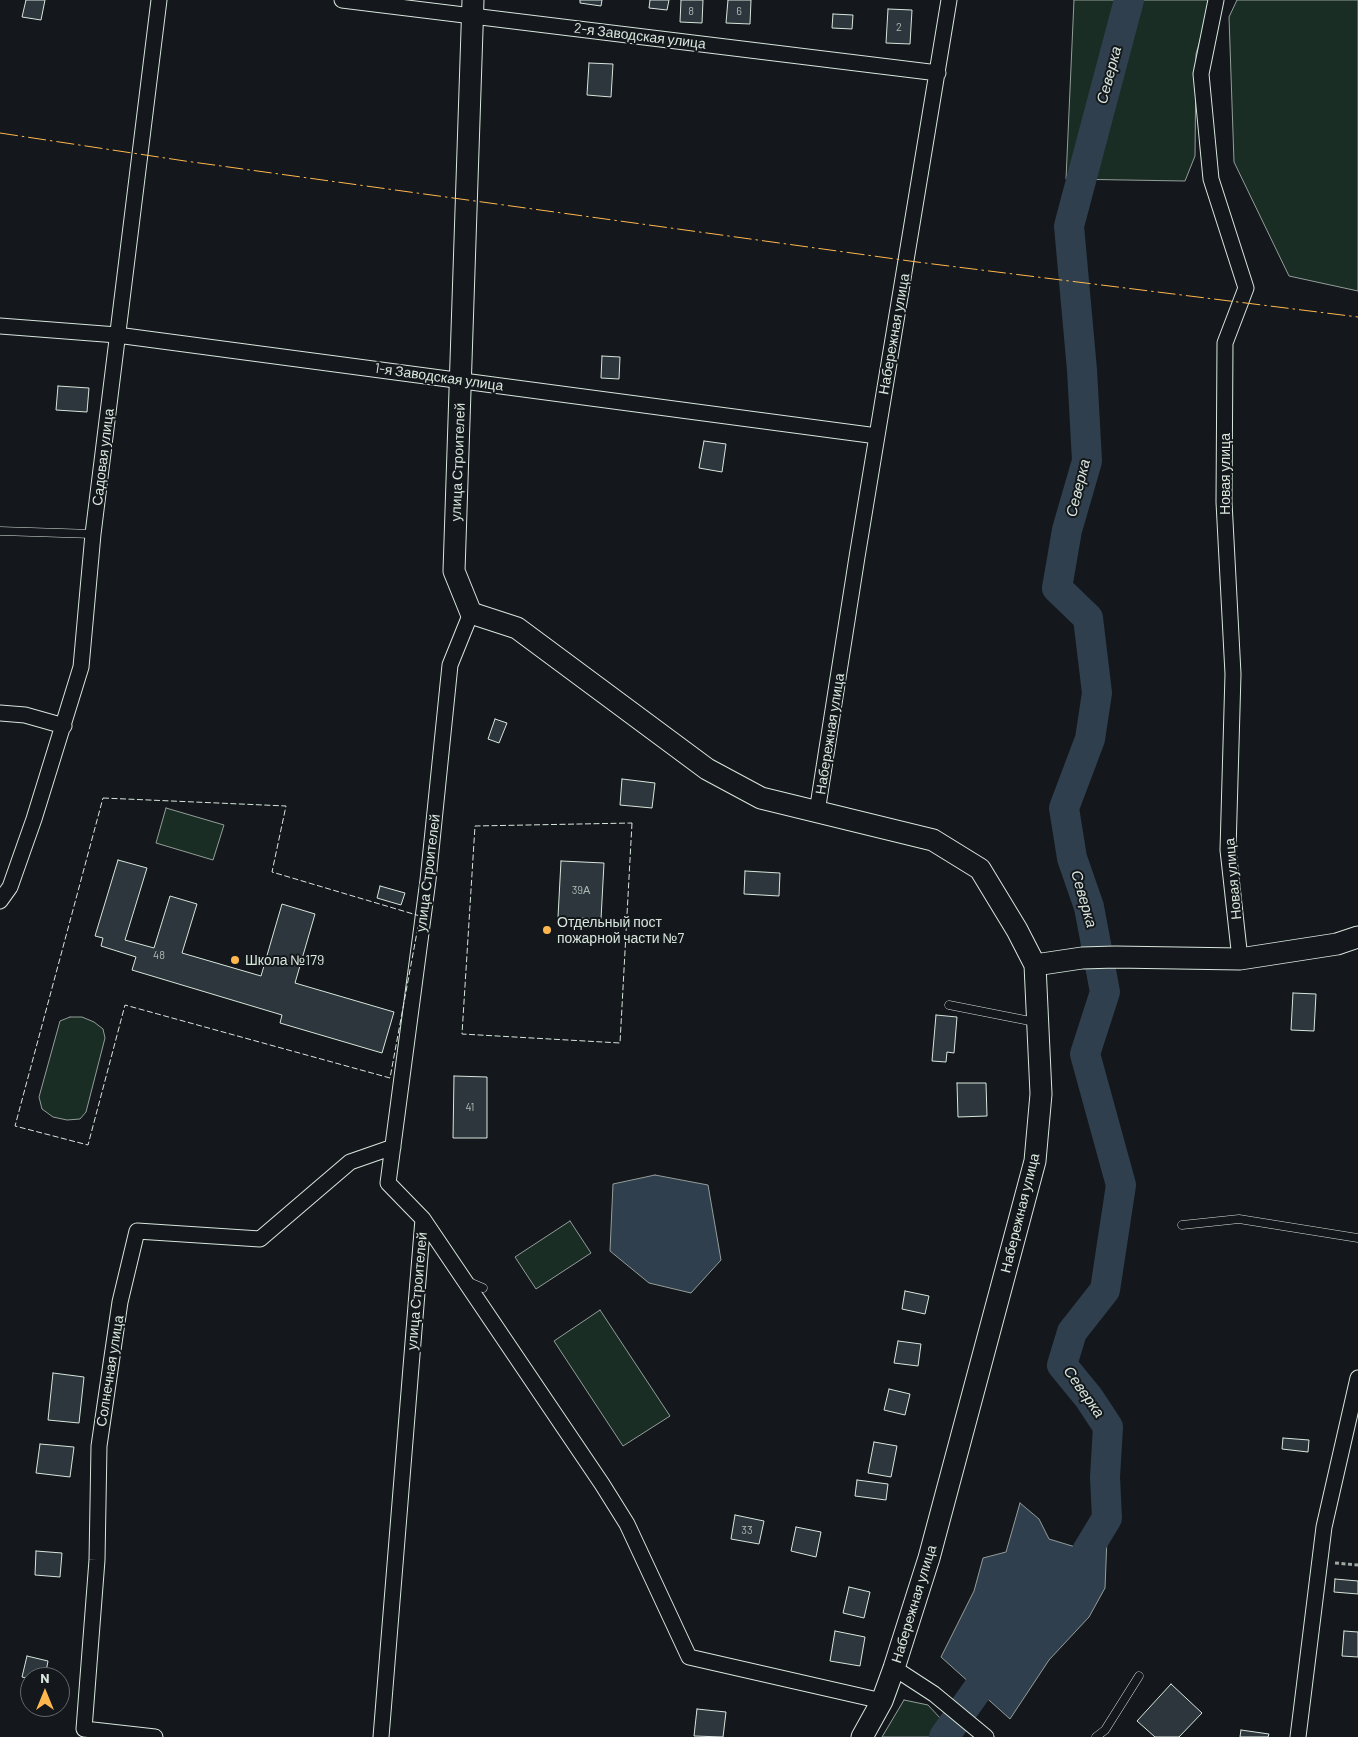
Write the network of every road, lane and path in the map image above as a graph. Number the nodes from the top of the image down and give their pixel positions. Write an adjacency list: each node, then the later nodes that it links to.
1 (159, 0): 8 (street, Садовая улица)
2 (342, 0): 5 (street, 2-я Заводская улица)
3 (949, 0): 6 (street, Набережная улица)
4 (1216, 0): 19 (street, Новая улица)
5 (472, 8): 6 (street, 2-я Заводская улица); 9 (street, улица Строителей)
6 (938, 73): 10 (street, Набережная улица)
7 (0, 326): 8 (street, 1-я Заводская улица)
8 (117, 335): 9 (street, 1-я Заводская улица); 12 (street, Садовая улица)
9 (460, 380): 10 (street, 1-я Заводская улица); 13 (street, улица Строителей)
10 (877, 436): 16 (street, Набережная улица)
11 (0, 531): 12 (lane)
12 (94, 534): 15 (street, Садовая улица)
13 (471, 612): 16 (street); 23 (street, улица Строителей)
14 (0, 713): 15 (street)
15 (64, 726): 17 (street, Садовая улица)
16 (818, 812): 20 (street, Набережная улица)
17 (0, 901)
18 (1358, 937): 19 (street)
19 (1240, 959): 20 (street)
20 (1035, 965): 22 (street, Набережная улица)
21 (949, 1005): 22 (lane)
22 (1038, 1023): 32 (street, Набережная улица)
23 (393, 1147): 24 (street, улица Строителей); 36 (street, Солнечная улица)
24 (423, 1219): 27 (street); 37 (street, улица Строителей)
25 (1182, 1225): 26 (lane)
26 (1358, 1238)
27 (463, 1280): 28 (lane); 34 (street)
28 (483, 1288)
29 (1358, 1378): 30 (street)
30 (1320, 1561): 31 (path); 40 (street)
31 (1358, 1565)
32 (894, 1668): 34 (street, Набережная улица); 35 (street)
33 (1138, 1676): 39 (lane)
34 (882, 1701): 38 (street, Набережная улица)
35 (986, 1736)
36 (155, 1737)
37 (381, 1737)
38 (862, 1737)
39 (1096, 1737)
40 (1298, 1737)

